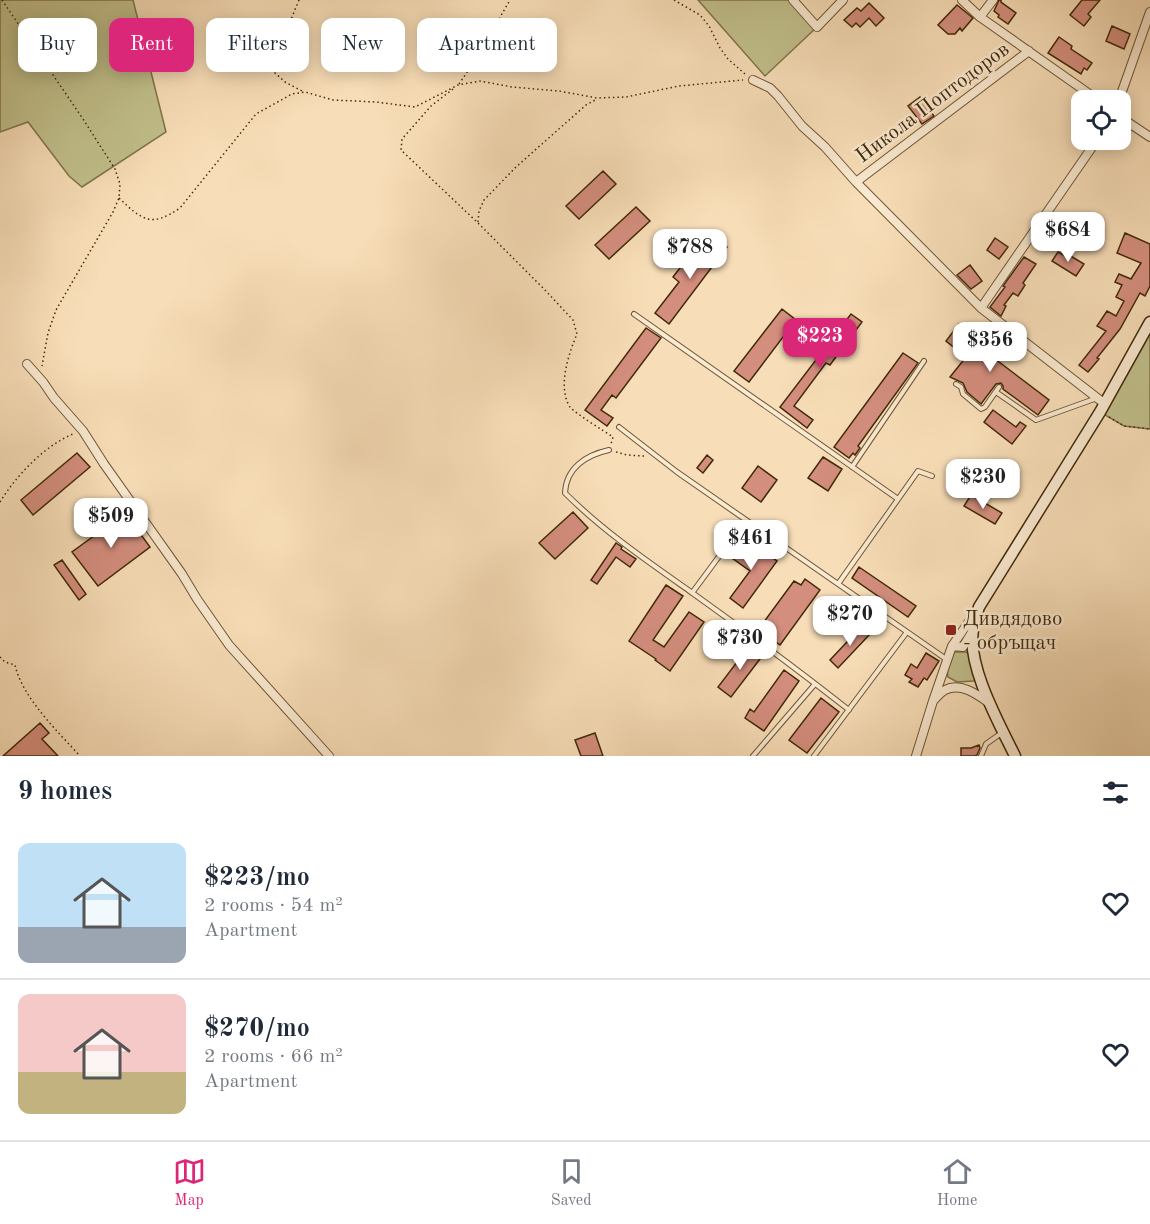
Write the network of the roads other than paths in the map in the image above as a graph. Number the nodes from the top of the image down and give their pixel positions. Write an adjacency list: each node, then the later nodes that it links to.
1 (793, 0): 2 (street)
2 (843, 0)
3 (962, 0): 6 (street)
4 (993, 0): 6 (street)
5 (1150, 12): 10 (street)
6 (980, 17): 7 (street)
7 (1029, 51): 9 (street); 14 (street, Никола Поптодоров)
8 (753, 80): 14 (street)
9 (1084, 90)
10 (1123, 90)
11 (1131, 124): 12 (street)
12 (1150, 137)
13 (1090, 150): 15 (street)
14 (856, 182): 15 (street)
15 (981, 308): 23 (street)
16 (634, 314): 26 (lane)
17 (1150, 322): 23 (main road)
18 (924, 361): 26 (lane)
19 (27, 363): 42 (street)
20 (956, 384): 22 (lane)
21 (999, 387): 22 (lane)
22 (996, 392): 23 (lane)
23 (1101, 405): 32 (main road)
24 (619, 427): 29 (lane)
25 (609, 450): 31 (lane)
26 (852, 467): 28 (lane)
27 (932, 476): 28 (lane)
28 (898, 499): 30 (lane)
29 (746, 520): 30 (lane); 31 (lane)
30 (838, 584): 34 (lane)
31 (692, 593): 37 (lane)
32 (979, 607): 33 (main road); 35 (street)
33 (973, 631): 35 (street); 39 (main road)
34 (907, 632): 36 (lane); 40 (lane)
35 (952, 646): 36 (street)
36 (946, 659): 38 (street)
37 (816, 684): 40 (lane); 43 (lane)
38 (933, 701): 39 (street); 45 (street)
39 (991, 704): 41 (main road)
40 (849, 710): 44 (lane)
41 (1003, 732): 46 (lane); 47 (main road)
42 (329, 756)
43 (753, 756)
44 (814, 756)
45 (916, 756)
46 (981, 756)
47 (1015, 756)

